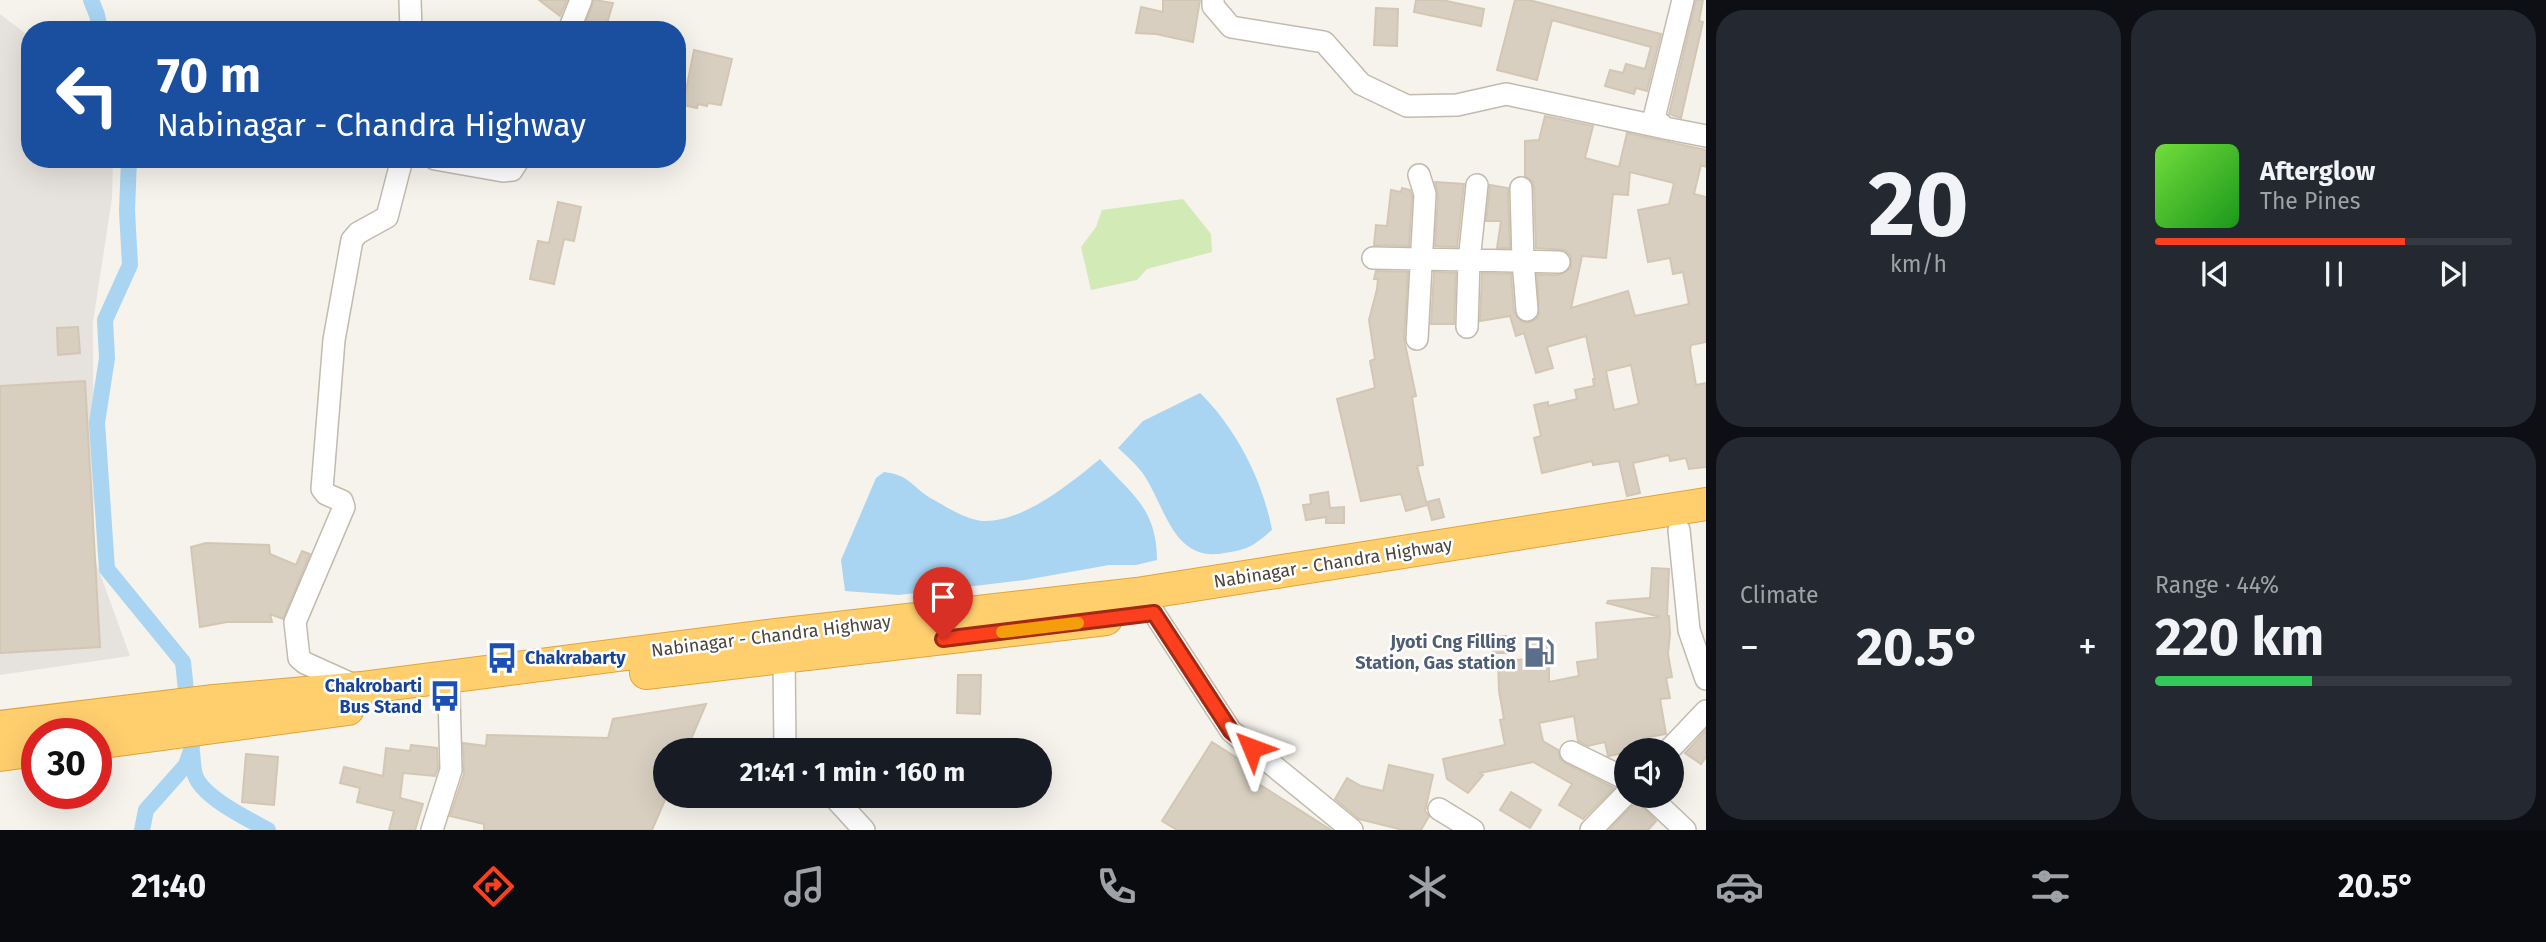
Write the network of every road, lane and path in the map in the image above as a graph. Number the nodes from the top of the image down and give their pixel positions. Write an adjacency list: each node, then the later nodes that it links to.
1 (410, 0): 5 (street)
2 (581, 0): 6 (street)
3 (1213, 0): 7 (street)
4 (1684, 0): 7 (street)
5 (411, 21)
6 (573, 21)
7 (1665, 128): 8 (street)
8 (1706, 136)
9 (401, 168): 29 (street)
10 (478, 168): 11 (street)
11 (513, 168)
12 (1419, 175): 16 (street)
13 (1478, 185): 17 (street)
14 (1521, 188): 18 (street)
15 (1373, 258): 16 (street)
16 (1420, 259): 17 (street); 22 (street)
17 (1469, 261): 18 (street); 21 (street)
18 (1523, 261): 19 (street); 20 (street)
19 (1559, 262)
20 (1527, 310)
21 (1467, 327)
22 (1417, 339)
23 (1706, 504): 26 (highway, Nabinagar - Chandra Highway)
24 (1693, 528): 25 (highway, Nabinagar - Chandra Highway); 28 (street)
25 (1154, 613): 27 (highway, Nabinagar - Chandra Highway); 48 (street)
26 (698, 656): 27 (highway, Nabinagar - Chandra Highway); 29 (highway, Nabinagar - Chandra Highway); 30 (highway, Nabinagar - Chandra Highway)
27 (784, 658): 36 (street)
28 (1706, 679)
29 (361, 688): 32 (highway, Nabinagar - Chandra Highway)
30 (449, 695): 32 (highway, Nabinagar - Chandra Highway); 46 (street)
31 (1706, 710): 37 (street)
32 (214, 715): 33 (highway, Nabinagar - Chandra Highway)
33 (156, 722): 34 (highway, Nabinagar - Chandra Highway); 35 (highway, Nabinagar - Chandra Highway)
34 (0, 727)
35 (112, 737)
36 (785, 738)
37 (1680, 738)
38 (21, 752): 40 (highway)
39 (1572, 752): 41 (street)
40 (0, 755)
41 (1614, 773)
42 (1614, 807): 50 (street)
43 (844, 808): 47 (street)
44 (1662, 808): 51 (street)
45 (1439, 809): 49 (street)
46 (432, 830)
47 (864, 830)
48 (1352, 830)
49 (1473, 830)
50 (1593, 830)
51 (1685, 830)

